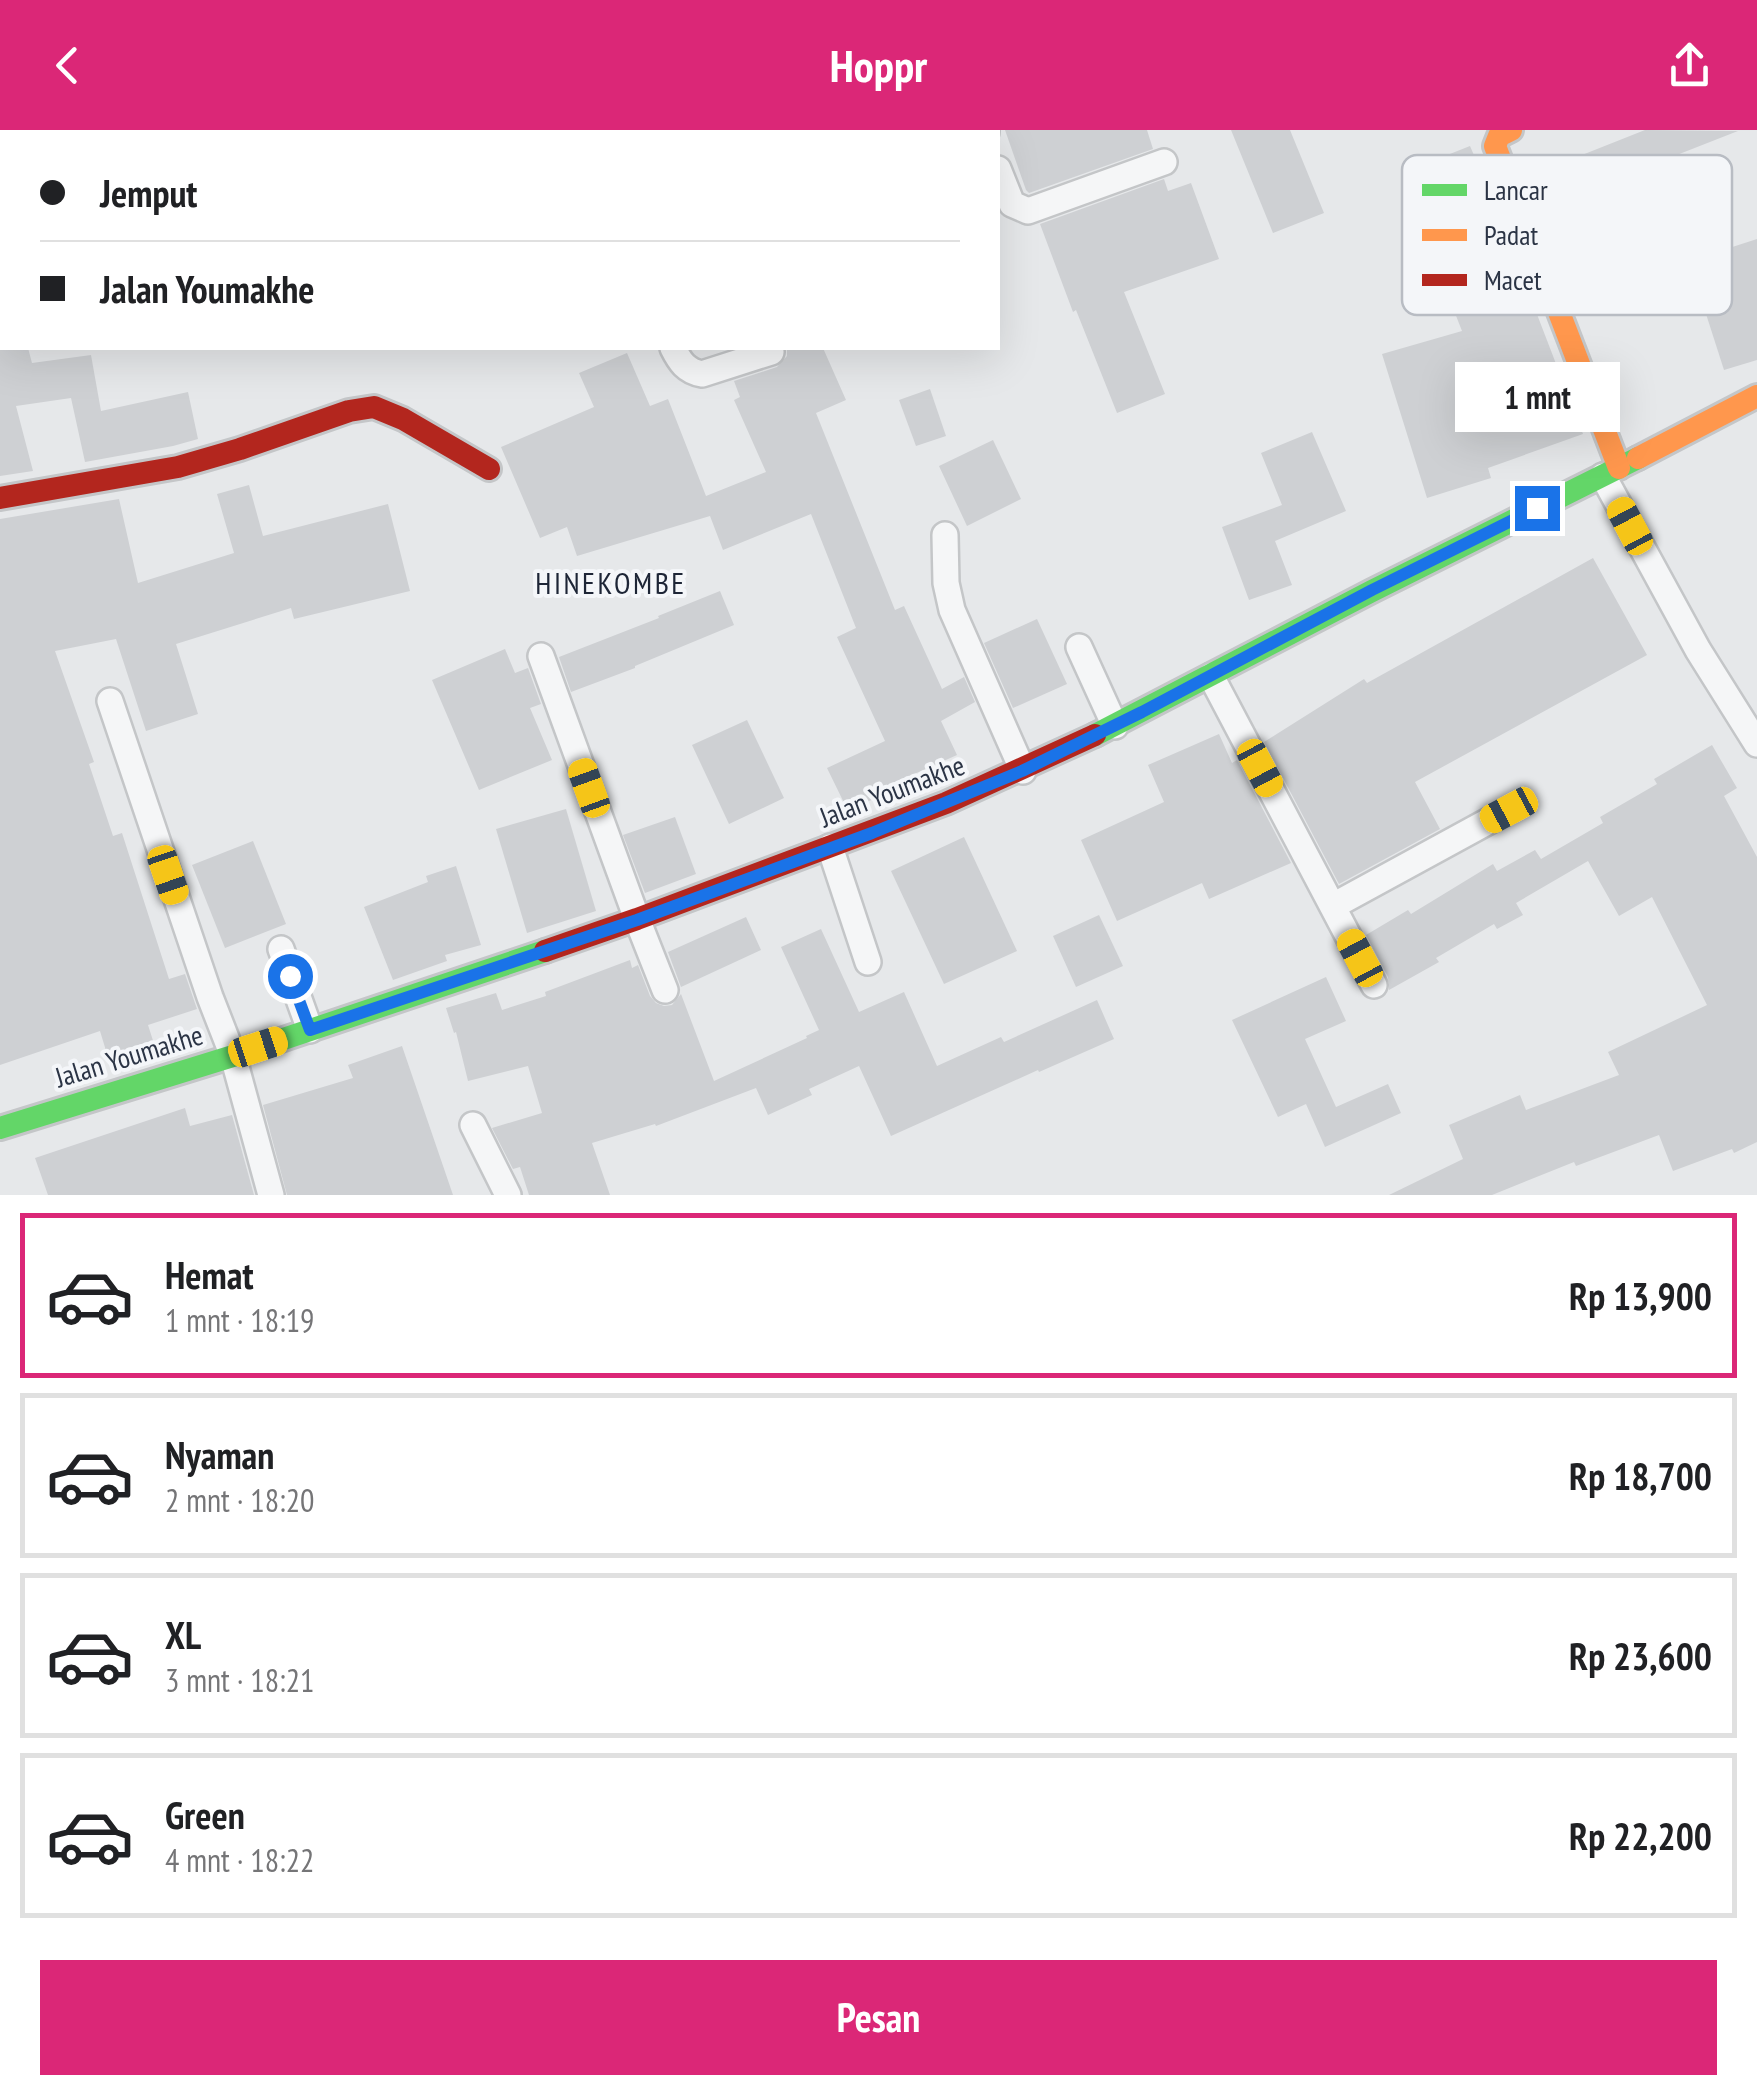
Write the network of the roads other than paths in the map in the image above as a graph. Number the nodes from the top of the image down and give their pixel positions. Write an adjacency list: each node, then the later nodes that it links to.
1 (1511, 130): 2 (street)
2 (1498, 155)
3 (1164, 162): 4 (street)
4 (1000, 174)
5 (1555, 315): 10 (street)
6 (674, 350): 7 (street)
7 (771, 352)
8 (1757, 396): 10 (street, Jalan Youmakhe)
9 (489, 470): 11 (street)
10 (1611, 472): 15 (street, Jalan Youmakhe); 18 (street)
11 (0, 498)
12 (945, 535): 19 (street)
13 (1080, 647): 17 (street)
14 (541, 656): 23 (street)
15 (1211, 676): 17 (street, Jalan Youmakhe); 22 (street)
16 (110, 702): 29 (street)
17 (1115, 726): 19 (street, Jalan Youmakhe)
18 (1757, 744)
19 (1022, 771): 21 (street, Jalan Youmakhe)
20 (1509, 810): 22 (street)
21 (830, 848): 23 (street, Jalan Youmakhe); 25 (street)
22 (1332, 906): 26 (street)
23 (637, 920): 27 (street); 28 (street, Jalan Youmakhe)
24 (281, 948): 28 (street)
25 (868, 962)
26 (1374, 985)
27 (665, 990)
28 (310, 1030): 29 (street, Jalan Youmakhe)
29 (233, 1056): 31 (street, Jalan Youmakhe); 32 (street)
30 (474, 1125): 33 (street)
31 (0, 1128)
32 (271, 1195)
33 (508, 1195)

